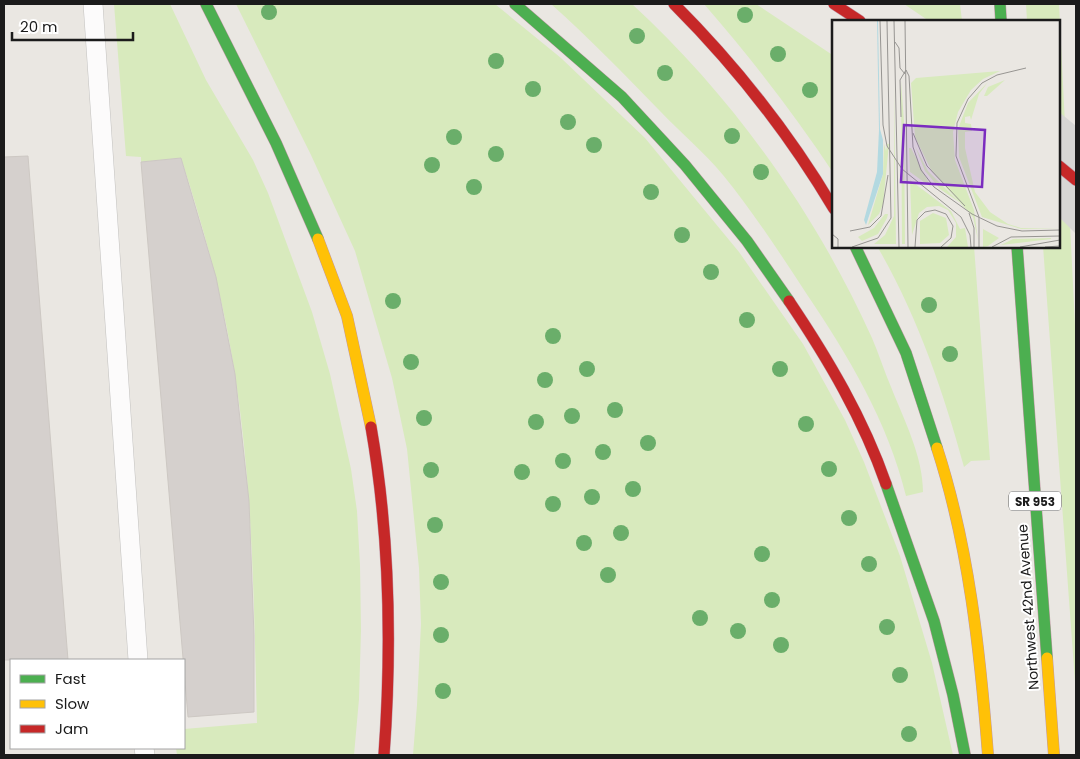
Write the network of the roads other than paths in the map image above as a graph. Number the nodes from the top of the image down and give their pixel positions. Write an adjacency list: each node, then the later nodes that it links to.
1 (93, 4): 14 (lane)
2 (206, 4): 15 (highway)
3 (515, 4): 16 (highway)
4 (674, 4): 11 (highway)
5 (834, 4): 7 (highway)
6 (1000, 4): 8 (highway)
7 (858, 20)
8 (1001, 20)
9 (1060, 167): 10 (highway)
10 (1076, 180)
11 (832, 205)
12 (856, 248): 17 (highway)
13 (1017, 248): 18 (highway, Northwest 42nd Avenue / SR 953)
14 (138, 659)
15 (384, 755)
16 (965, 755)
17 (988, 755)
18 (1054, 755)

